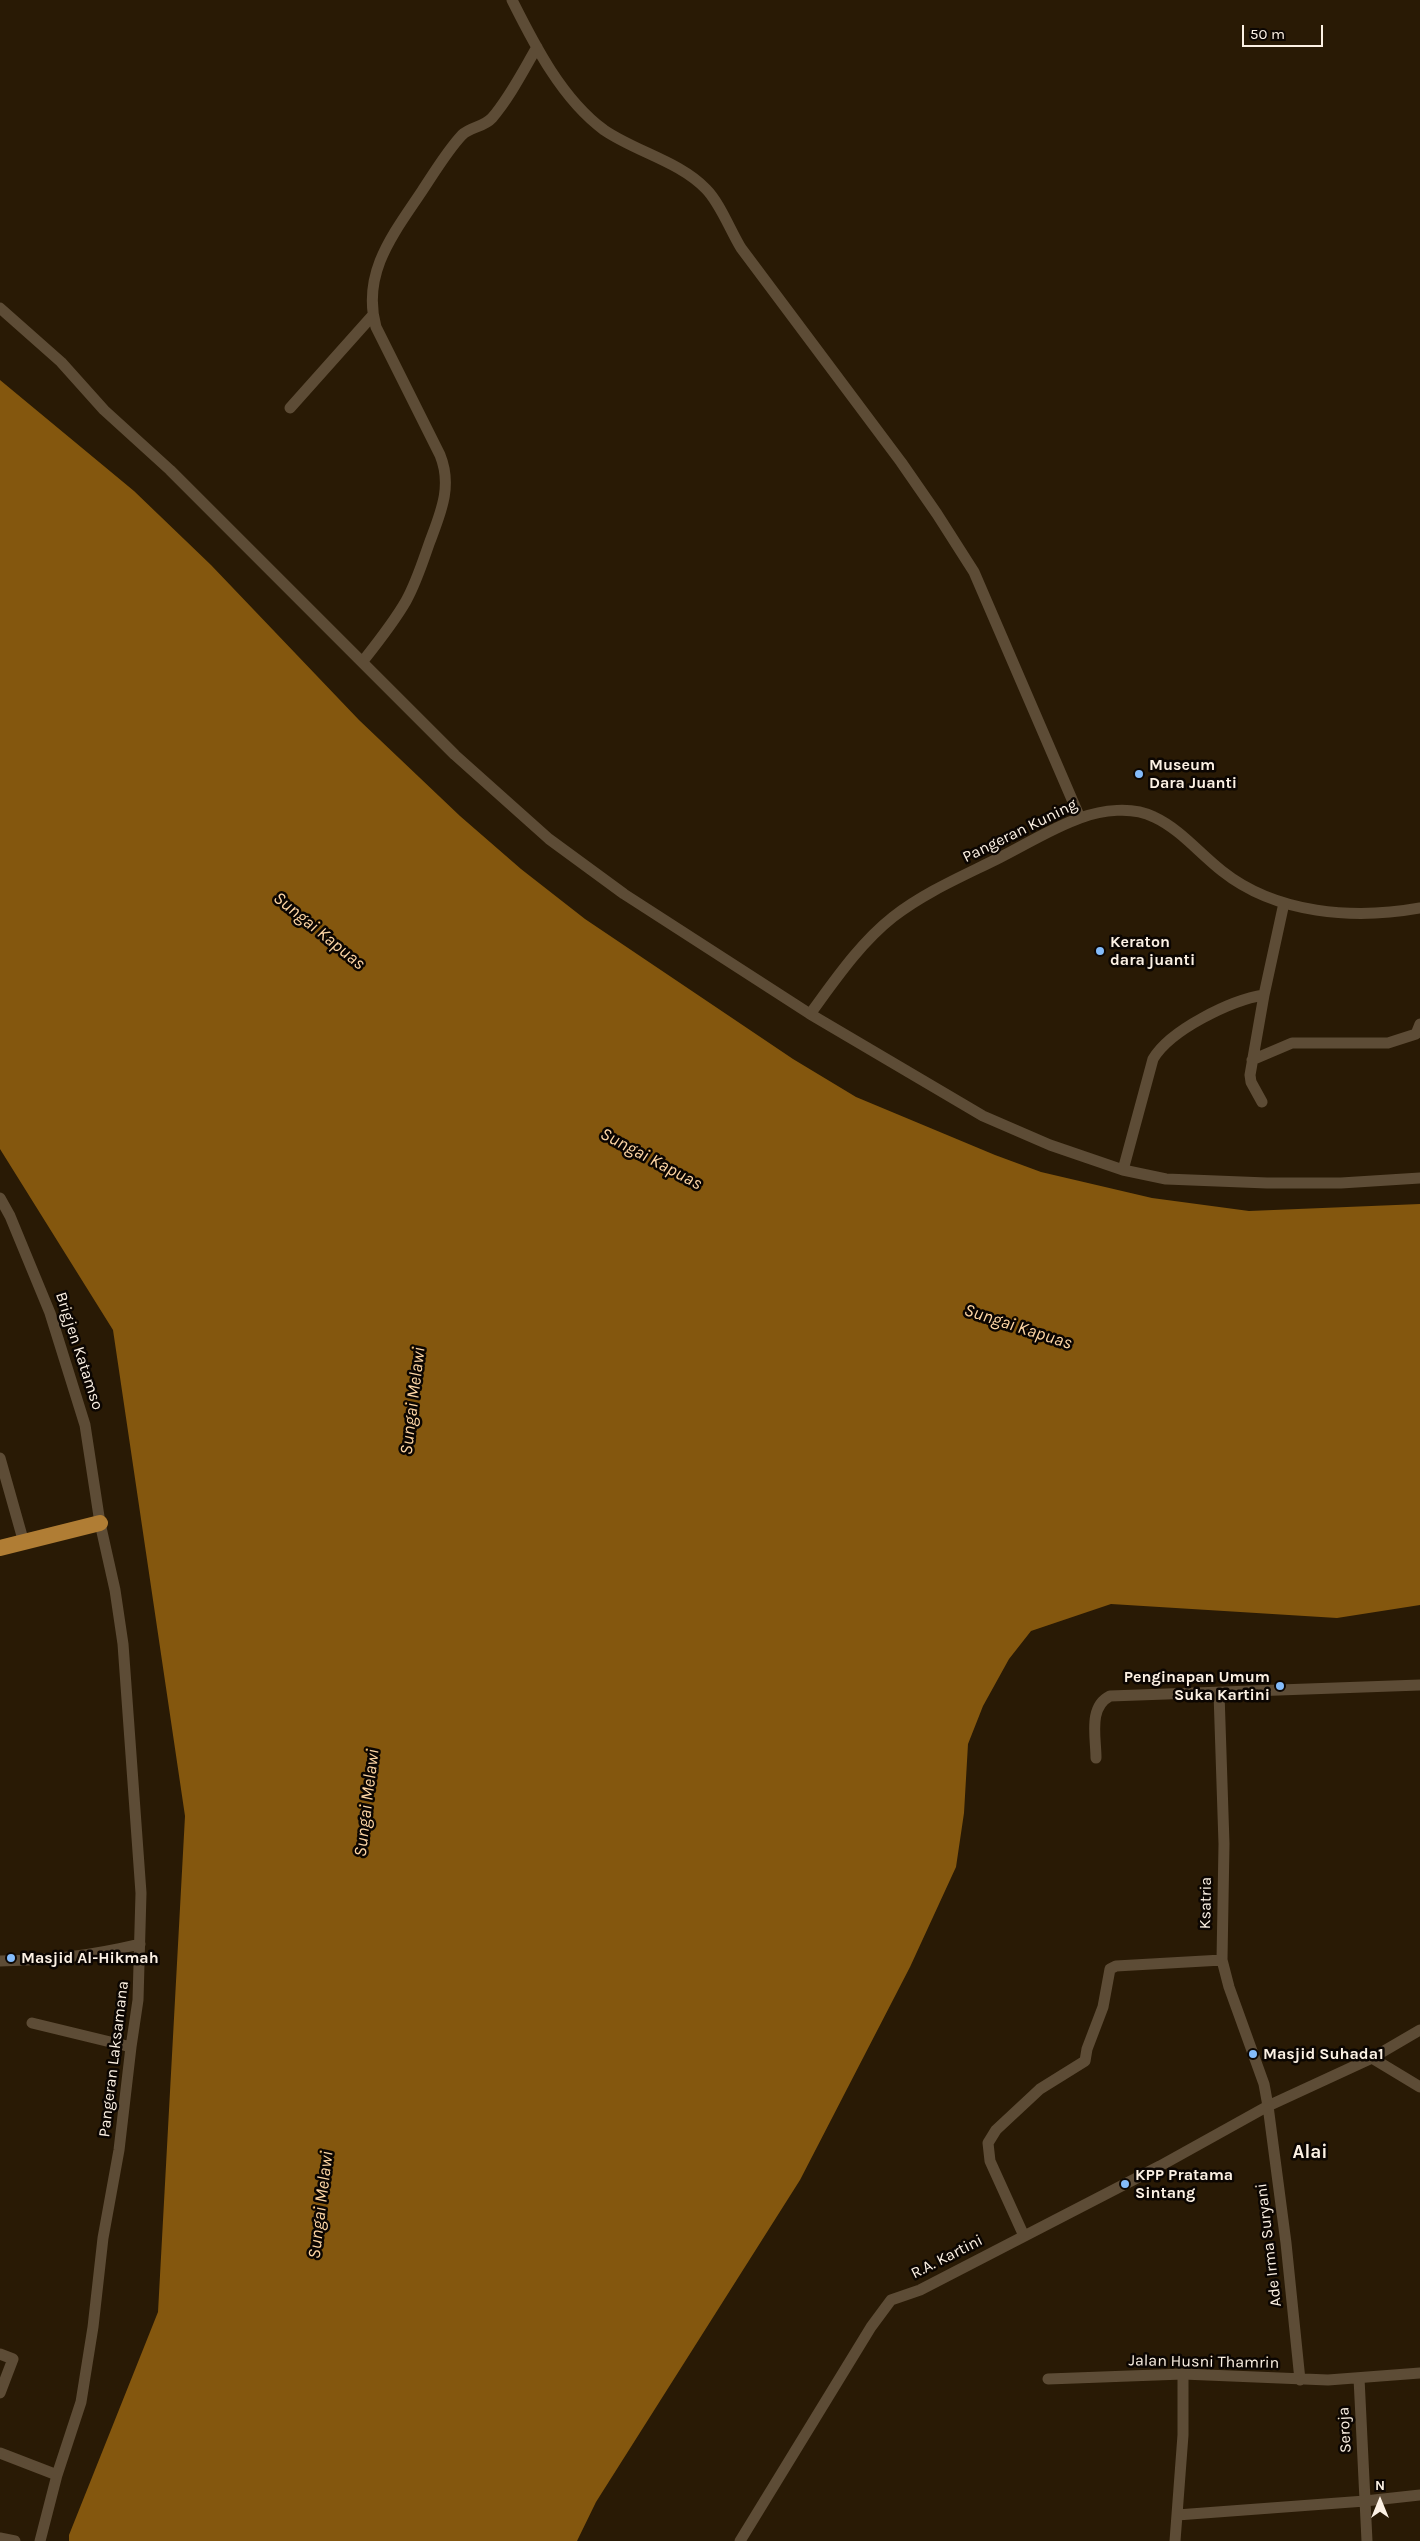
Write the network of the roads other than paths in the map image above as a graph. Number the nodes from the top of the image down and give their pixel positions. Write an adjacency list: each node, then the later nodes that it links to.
1 (512, 0): 2 (street)
2 (537, 48): 4 (street); 7 (street)
3 (0, 308): 6 (street)
4 (372, 315): 5 (street); 6 (street)
5 (290, 408)
6 (363, 661): 11 (street)
7 (1080, 818): 8 (street, Pangeran Kuning); 11 (street, Pangeran Kuning)
8 (1284, 902): 9 (street, Pangeran Kuning); 10 (street)
9 (1420, 908)
10 (1264, 995): 13 (street); 15 (street)
11 (810, 1014): 15 (street)
12 (1420, 1024): 13 (street)
13 (1252, 1060): 14 (street)
14 (1262, 1102)
15 (1123, 1170): 16 (street)
16 (1420, 1178)
17 (0, 1198): 19 (street, Brigjen Katamso)
18 (0, 1458): 20 (street)
19 (100, 1522): 20 (highway); 25 (street, Pangeran Laksamana)
20 (24, 1543): 21 (highway)
21 (0, 1548)
22 (1420, 1685): 23 (street)
23 (1219, 1693): 24 (street); 26 (street, Ksatria)
24 (1096, 1758)
25 (140, 1944): 27 (street); 30 (street, Pangeran Laksamana)
26 (1222, 1960): 33 (street, Ksatria); 34 (street)
27 (0, 1961)
28 (32, 2024): 30 (street)
29 (1420, 2030): 31 (street, R.A. Kartini)
30 (130, 2046): 43 (street, Pangeran Laksamana)
31 (1372, 2058): 32 (street); 33 (street, R.A. Kartini)
32 (1420, 2087)
33 (1268, 2106): 34 (street, R.A. Kartini); 40 (street, Ade Irma Suryani)
34 (1024, 2236): 50 (street, R.A. Kartini)
35 (0, 2354): 41 (street)
36 (1420, 2372): 38 (street, Jalan Husni Thamrin)
37 (1183, 2374): 39 (street, Jalan Husni Thamrin); 40 (street, Jalan Husni Thamrin); 46 (street)
38 (1359, 2378): 40 (street, Jalan Husni Thamrin); 45 (street, Seroja)
39 (1048, 2379)
40 (1300, 2380)
41 (0, 2393)
42 (0, 2454): 43 (street)
43 (57, 2475): 49 (street, Pangeran Laksamana)
44 (1420, 2495): 45 (street)
45 (1365, 2501): 46 (street); 52 (street, Seroja)
46 (1177, 2515): 51 (street)
47 (0, 2538): 48 (street)
48 (15, 2541)
49 (40, 2541)
50 (740, 2541)
51 (1175, 2541)
52 (1367, 2541)

